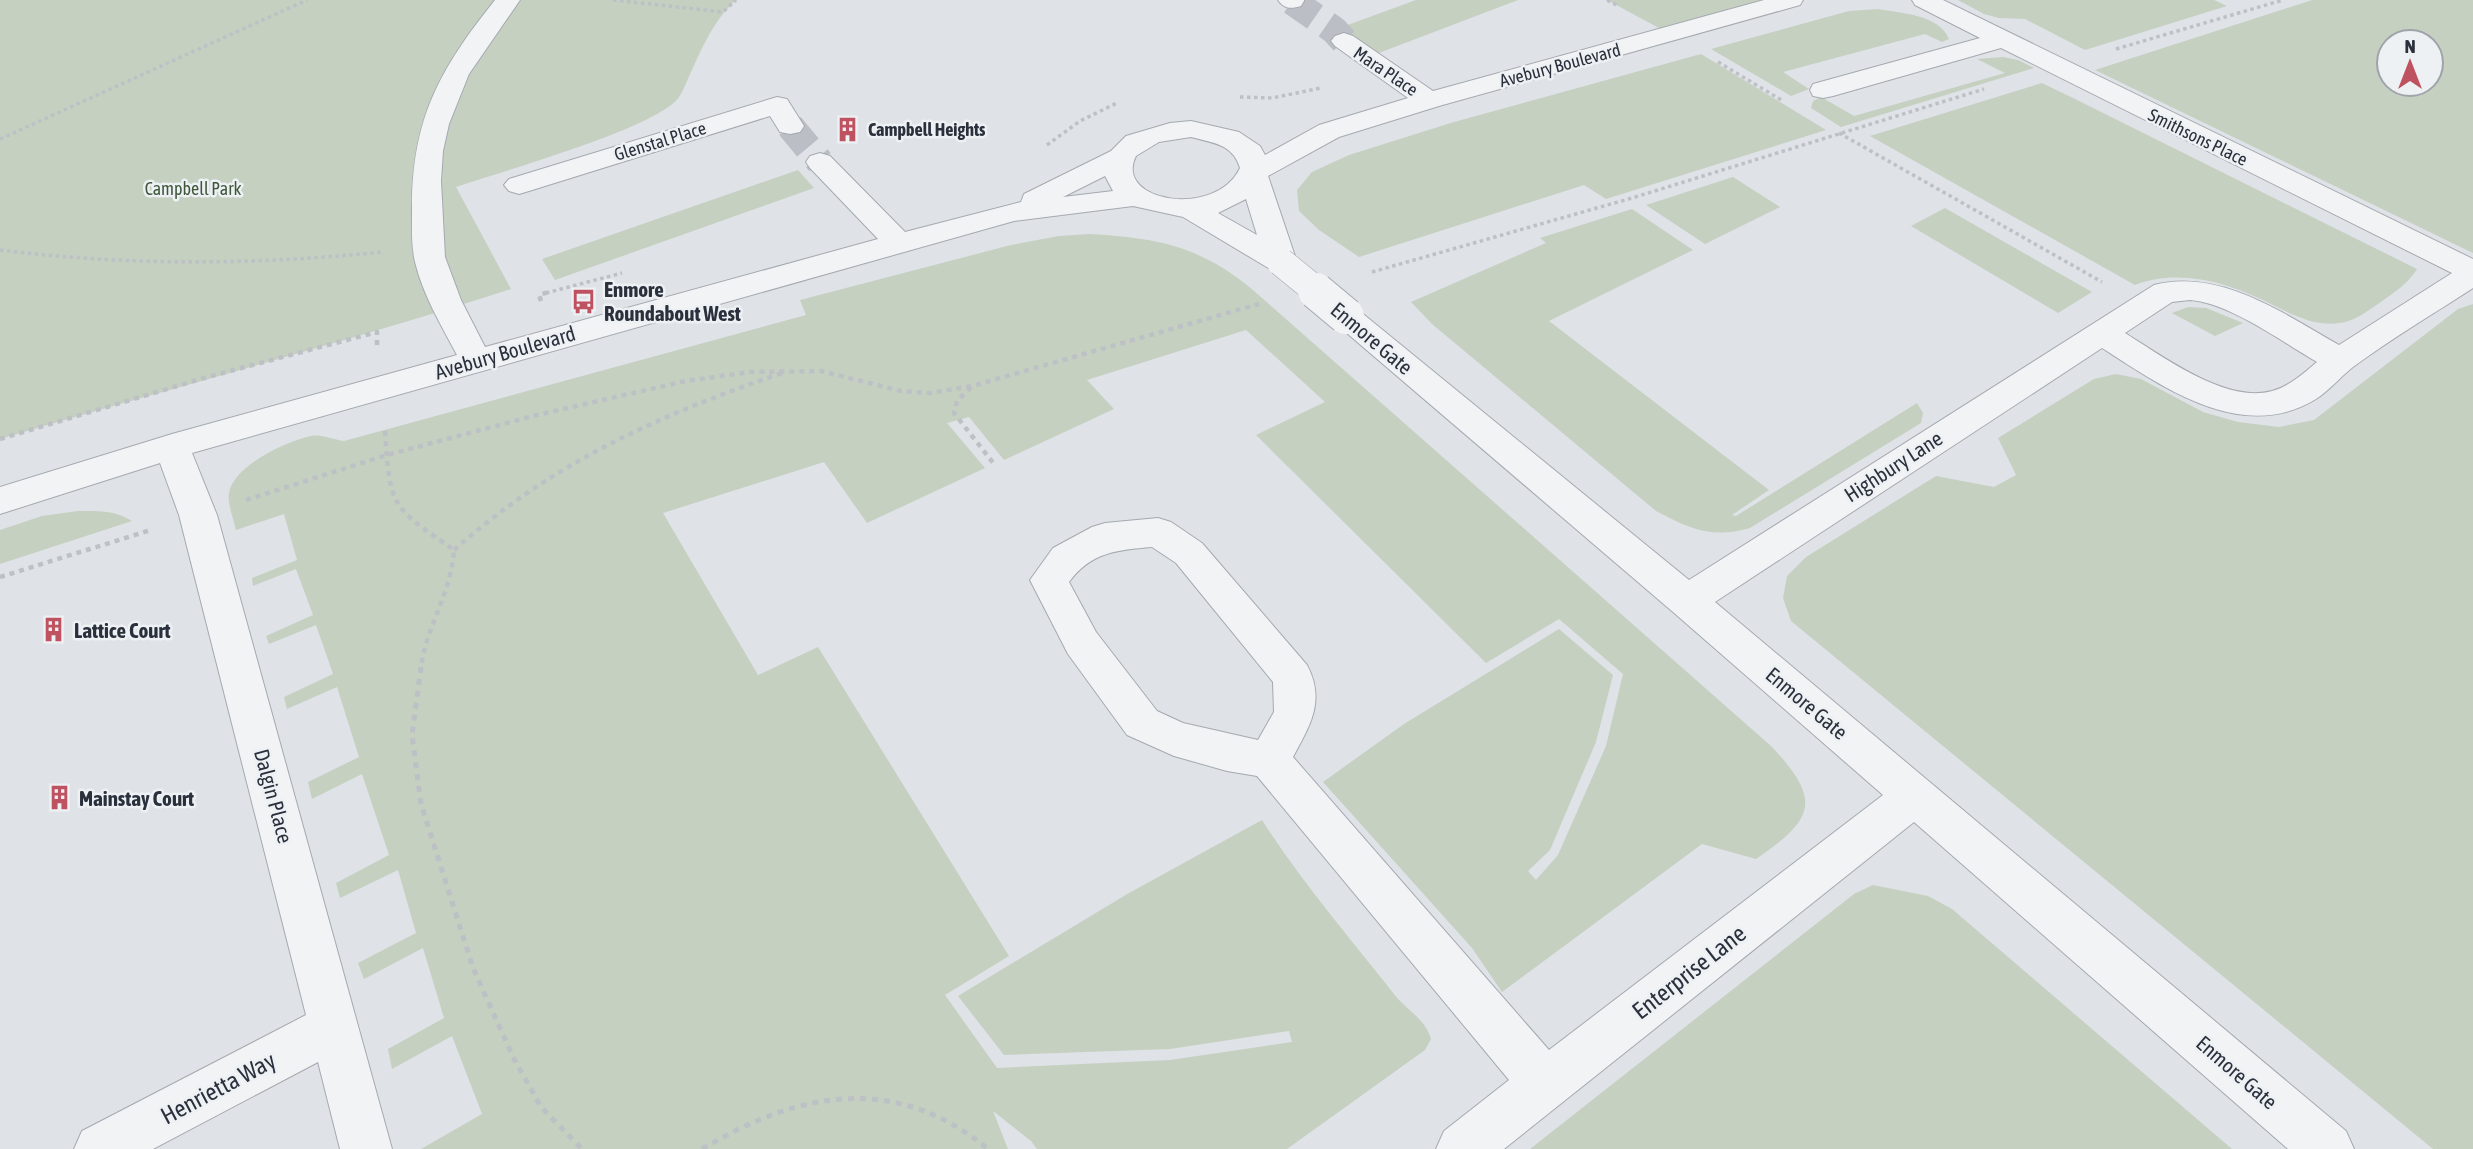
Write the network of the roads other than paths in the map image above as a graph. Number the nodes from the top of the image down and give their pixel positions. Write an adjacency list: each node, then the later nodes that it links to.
1 (508, 0): 22 (street)
2 (1791, 0): 7 (street, Avebury Boulevard)
3 (1924, 0): 4 (street, Smithsons Place)
4 (2001, 40): 6 (street); 20 (street, Smithsons Place)
5 (1344, 41): 7 (street, Mara Place)
6 (1823, 90)
7 (1429, 100): 9 (street, Avebury Boulevard)
8 (790, 126): 14 (street, Glenstal Place)
9 (1329, 131): 10 (street, Avebury Boulevard); 13 (street, Avebury Boulevard)
10 (1213, 132): 11 (street); 13 (street)
11 (1120, 158): 15 (street); 17 (street, Avebury Boulevard)
12 (820, 162): 18 (street)
13 (1255, 174): 16 (street); 19 (street)
14 (519, 185)
15 (1137, 197): 16 (street); 17 (street, Avebury Boulevard)
16 (1188, 208): 19 (street, Enmore Gate)
17 (1012, 212): 18 (street, Avebury Boulevard)
18 (898, 243): 22 (street, Avebury Boulevard)
19 (1281, 262): 26 (street, Enmore Gate, bridge)
20 (2473, 272): 23 (street)
21 (2100, 332): 23 (street, Highbury Lane); 23 (street); 26 (street, Highbury Lane)
22 (476, 360): 24 (street, Avebury Boulevard)
23 (2340, 360)
24 (172, 446): 25 (street, Avebury Boulevard); 29 (street, Dalgin Place)
25 (0, 501)
26 (1686, 601): 28 (street, Enmore Gate)
27 (1269, 760): 27 (street); 30 (street)
28 (1915, 796): 30 (street, Enterprise Lane); 34 (street, Enmore Gate)
29 (335, 1026): 31 (street, Henrietta Way); 32 (street, Dalgin Place)
30 (1545, 1084): 33 (street, Enterprise Lane)
31 (100, 1149)
32 (366, 1149)
33 (1462, 1149)
34 (2328, 1149)

